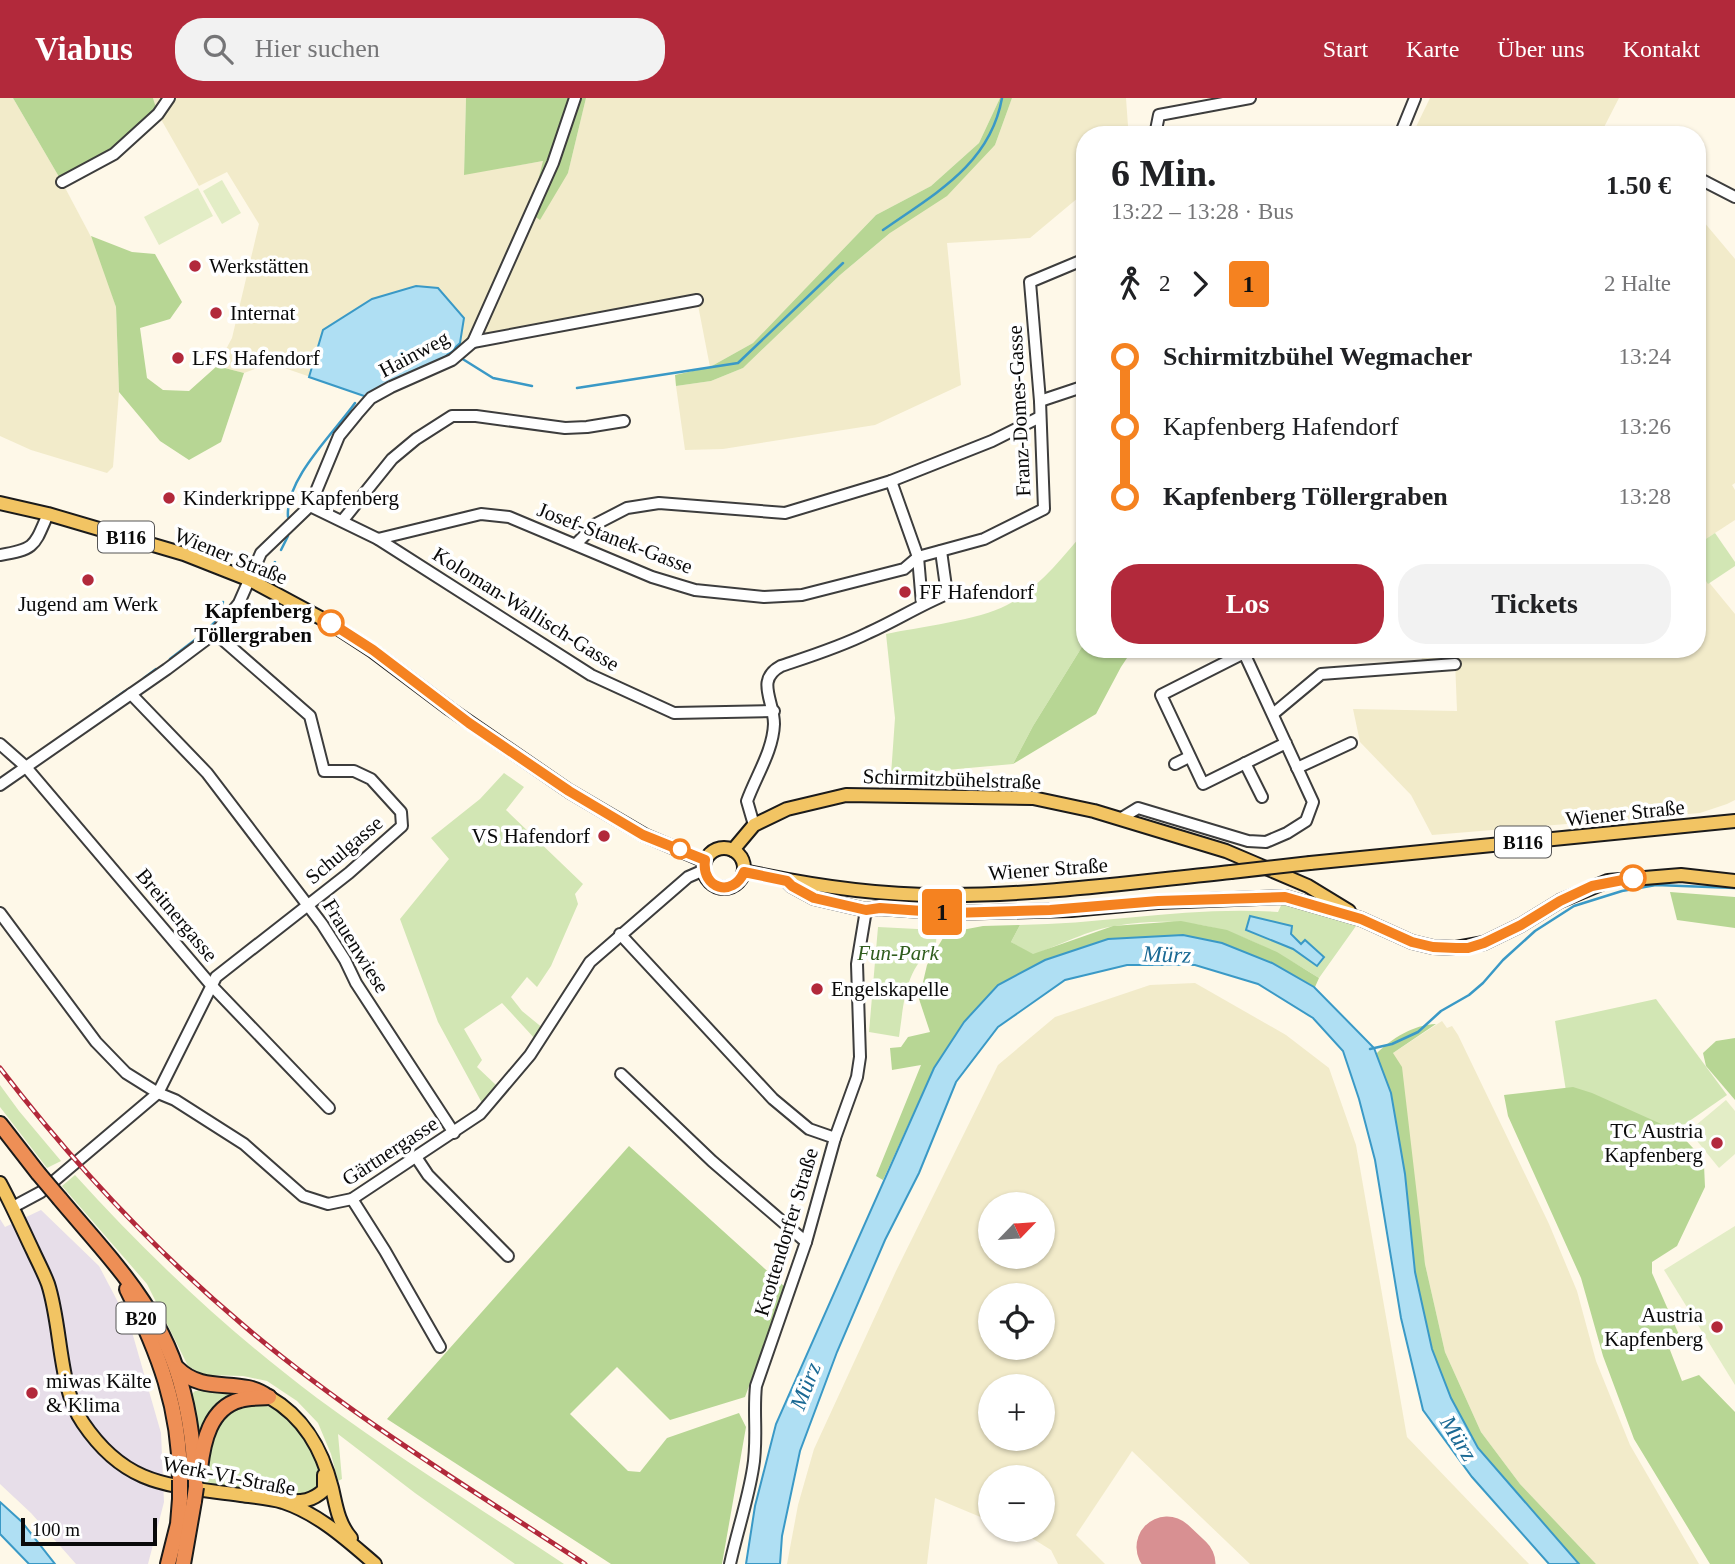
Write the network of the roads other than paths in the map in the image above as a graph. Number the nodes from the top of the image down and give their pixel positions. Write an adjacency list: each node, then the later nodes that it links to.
1 (169, 98): 8 (street)
2 (575, 98): 12 (street, Hainweg)
3 (1250, 98): 5 (street)
4 (1415, 98): 6 (street)
5 (1157, 126)
6 (1404, 126)
7 (1706, 181): 9 (street)
8 (62, 182)
9 (1735, 197)
10 (1076, 263): 14 (street, Franz-Domes-Gasse)
11 (697, 300): 12 (street)
12 (472, 342): 19 (street, Hainweg)
13 (1076, 389): 14 (street)
14 (1040, 401): 15 (street, Franz-Domes-Gasse)
15 (1040, 417): 17 (street); 24 (street, Franz-Domes-Gasse)
16 (624, 421): 21 (street)
17 (891, 481): 23 (street); 26 (street)
18 (0, 503): 20 (main road, Wiener Straße / B116)
19 (310, 506): 21 (street, Koloman-Wallisch-Gasse); 27 (street, Hainweg)
20 (48, 514): 25 (street); 27 (main road, Wiener Straße / B116)
21 (343, 520): 22 (street, Koloman-Wallisch-Gasse)
22 (378, 539): 23 (street, Josef-Stanek-Gasse); 34 (street, Koloman-Wallisch-Gasse)
23 (576, 544): 26 (street, Josef-Stanek-Gasse)
24 (941, 551): 26 (street, Franz-Domes-Gasse); 28 (street)
25 (0, 555)
26 (918, 557): 28 (street)
27 (250, 580): 29 (street, Hainweg); 50 (main road, Wiener Straße / B116)
28 (922, 604): 34 (street)
29 (215, 633): 33 (street, Hainweg); 56 (street, Schulgasse)
30 (1234, 658): 39 (street)
31 (1246, 658): 35 (street)
32 (1455, 664): 35 (street)
33 (131, 694): 42 (street, Hainweg); 56 (street, Frauenwiese)
34 (774, 711): 48 (street)
35 (1273, 714): 36 (street)
36 (1286, 743): 41 (street); 43 (street)
37 (1350, 743): 43 (street)
38 (0, 744): 42 (street, Breitnergasse)
39 (1189, 757): 40 (street); 41 (street)
40 (1175, 764)
41 (1245, 764): 45 (street)
42 (25, 766): 44 (street, Hainweg); 61 (street, Breitnergasse)
43 (1297, 768): 46 (street)
44 (0, 785)
45 (1262, 797)
46 (1120, 819): 48 (main road, Schirmitzbühelstraße); 52 (main road, Schirmitzbühelstraße)
47 (1735, 821): 53 (main road, Wiener Straße / B116, bridge)
48 (756, 824): 49 (main road)
49 (733, 850): 50 (main road); 51 (main road)
50 (704, 865): 51 (main road, B116); 60 (street, Gärtnergasse)
51 (744, 872): 53 (main road, Wiener Straße / B116)
52 (1285, 876): 55 (main road); 59 (main road, Schirmitzbühelstraße)
53 (787, 881): 57 (main road)
54 (1735, 881): 59 (main road)
55 (1285, 897): 57 (main road); 59 (main road)
56 (308, 906): 61 (street, Schulgasse); 66 (street, Frauenwiese)
57 (866, 910): 67 (street, Krottendorfer Straße)
58 (0, 913): 63 (street, Gärtnergasse)
59 (1361, 919)
60 (620, 934): 66 (street, Gärtnergasse); 67 (street)
61 (212, 985): 63 (street, Schulgasse); 64 (street, Breitnergasse)
62 (621, 1074): 73 (street)
63 (158, 1093): 70 (street, Gärtnergasse); 71 (street)
64 (330, 1108)
65 (0, 1124): 72 (highway, B20, bridge)
66 (454, 1133): 68 (street, Gärtnergasse)
67 (835, 1138): 73 (street, Krottendorfer Straße)
68 (416, 1157): 70 (street, Gärtnergasse); 74 (street)
69 (0, 1183): 71 (main road, Werk-VI-Straße)
70 (352, 1199): 75 (street)
71 (13, 1207): 83 (main road, Werk-VI-Straße)
72 (95, 1241): 76 (highway, B20); 79 (highway, B20)
73 (806, 1242): 89 (street, Krottendorfer Straße)
74 (508, 1256)
75 (440, 1347)
76 (177, 1368): 77 (highway); 79 (highway, B20)
77 (205, 1384): 78 (highway); 79 (highway)
78 (269, 1397): 80 (main road); 81 (highway)
79 (178, 1398): 81 (highway, B20)
80 (325, 1468): 82 (main road); 84 (main road)
81 (190, 1488): 87 (highway, B20); 88 (highway, B20)
82 (324, 1490): 83 (main road); 85 (main road)
83 (281, 1501): 85 (main road, Werk-VI-Straße)
84 (334, 1501): 85 (main road); 86 (main road)
85 (317, 1519): 86 (main road, Werk-VI-Straße)
86 (371, 1560)
87 (168, 1564)
88 (183, 1564)
89 (730, 1564)

